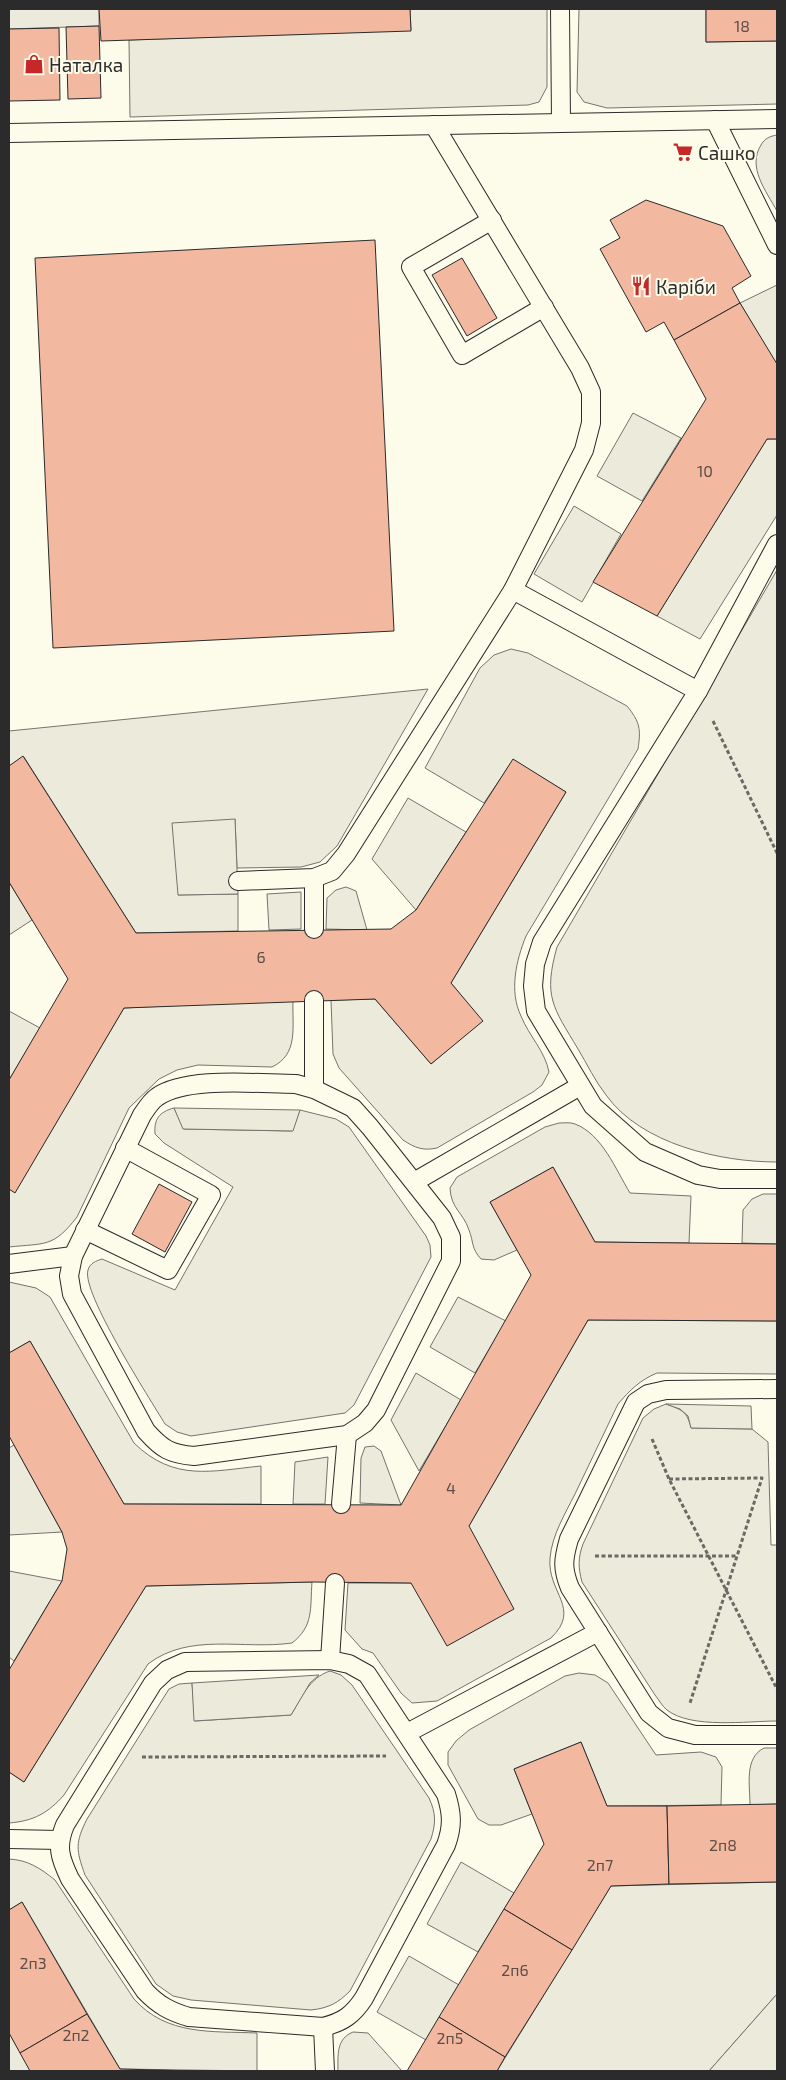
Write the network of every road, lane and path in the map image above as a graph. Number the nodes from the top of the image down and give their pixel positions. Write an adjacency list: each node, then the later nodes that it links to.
1 (560, 9): 4 (lane)
2 (777, 119): 3 (lane)
3 (715, 120): 4 (lane); 8 (lane)
4 (561, 122): 5 (lane)
5 (434, 125): 6 (lane); 7 (lane)
6 (9, 133)
7 (492, 220): 9 (lane); 9 (lane)
8 (777, 245)
9 (544, 307): 11 (lane)
10 (777, 544): 12 (lane)
11 (513, 590): 12 (lane); 14 (lane)
12 (698, 691): 13 (path); 18 (lane)
13 (777, 854)
14 (314, 878): 15 (lane); 16 (lane)
15 (238, 881)
16 (314, 929)
17 (314, 1000): 19 (lane)
18 (580, 1086): 21 (lane); 22 (lane)
19 (314, 1089): 20 (lane); 22 (lane)
20 (125, 1148): 23 (lane); 23 (lane)
21 (777, 1179)
22 (414, 1182): 28 (lane)
23 (84, 1230): 24 (lane)
24 (73, 1256): 25 (lane); 28 (lane)
25 (9, 1264)
26 (777, 1389): 27 (lane)
27 (636, 1402): 29 (path); 31 (lane)
28 (347, 1435): 30 (lane)
29 (669, 1479): 32 (path); 33 (path)
30 (341, 1504)
31 (564, 1556): 32 (path); 36 (lane)
32 (709, 1556): 33 (path); 35 (path)
33 (736, 1556): 35 (path)
34 (335, 1583): 37 (lane)
35 (725, 1588): 38 (path); 39 (path)
36 (598, 1632): 39 (lane); 40 (lane)
37 (330, 1660): 40 (lane); 43 (lane)
38 (777, 1689)
39 (683, 1731): 41 (lane)
40 (407, 1734): 42 (lane)
41 (777, 1735)
42 (422, 1756): 43 (path); 46 (lane)
43 (107, 1757): 45 (lane)
44 (9, 1839): 45 (lane)
45 (59, 1840): 46 (lane)
46 (323, 2027): 47 (lane)
47 (326, 2071)

